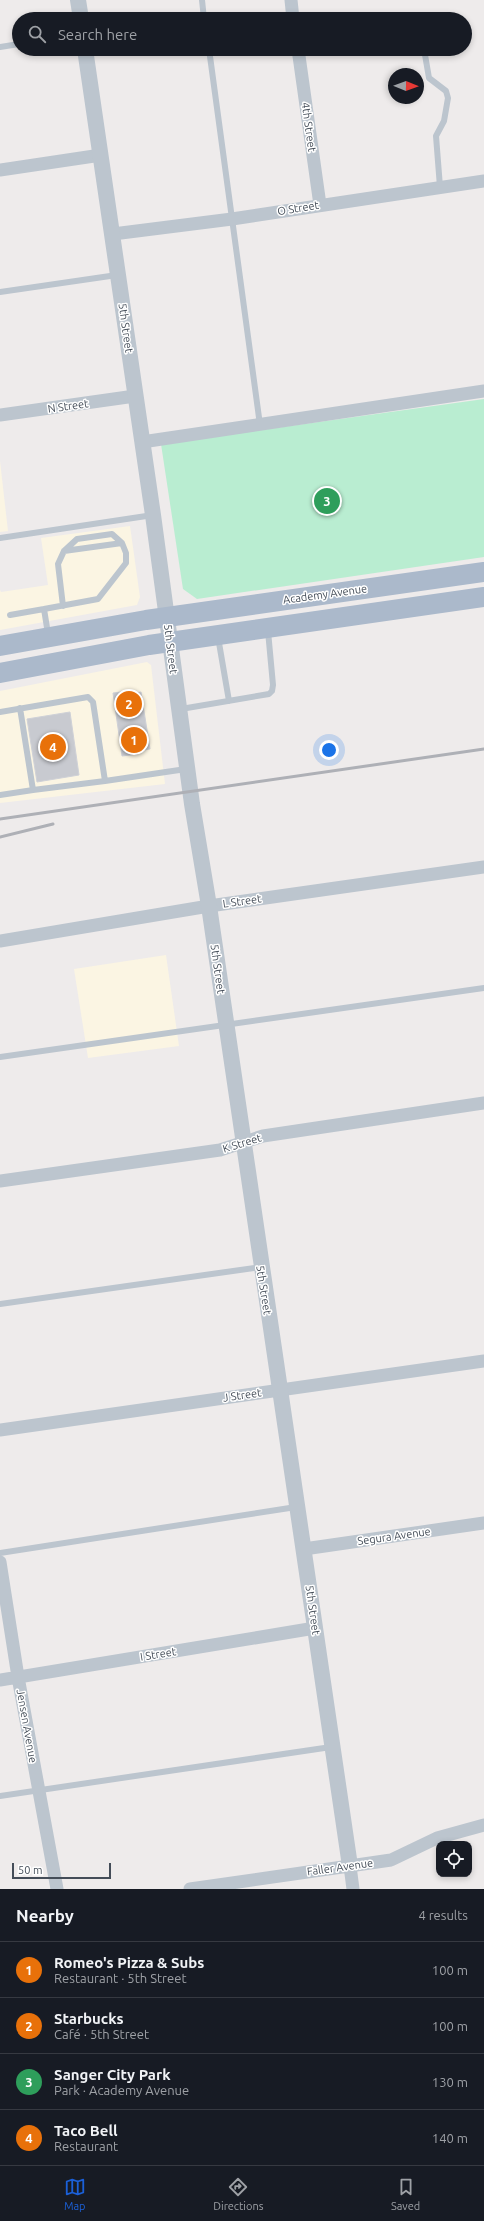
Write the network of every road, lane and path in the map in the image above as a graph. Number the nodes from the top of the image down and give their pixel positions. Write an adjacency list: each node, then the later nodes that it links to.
1 (78, 0): 4 (street)
2 (202, 0): 5 (lane)
3 (291, 0): 6 (street)
4 (79, 12)
5 (203, 12)
6 (292, 12)
7 (12, 45): 8 (lane)
8 (0, 47)
9 (86, 56): 13 (street, 5th Street)
10 (210, 56): 18 (lane)
11 (299, 56): 17 (street, 4th Street)
12 (425, 56): 16 (lane)
13 (101, 155): 14 (street); 19 (street, 5th Street)
14 (0, 170)
15 (484, 181): 16 (street, O Street)
16 (440, 187): 17 (street, O Street)
17 (320, 205): 18 (street, O Street)
18 (232, 219): 19 (street, O Street); 25 (lane)
19 (113, 234): 20 (street, 5th Street)
20 (118, 274): 21 (lane); 23 (street, 5th Street)
21 (0, 292)
22 (484, 391): 25 (street)
23 (135, 396): 24 (street, N Street); 26 (street, 5th Street)
24 (0, 415)
25 (260, 425): 26 (street)
26 (142, 442): 27 (street, 5th Street)
27 (153, 515): 28 (lane); 37 (street, 5th Street)
28 (0, 538)
29 (122, 543): 30 (lane); 30 (lane); 34 (lane)
30 (64, 551): 34 (lane)
31 (484, 572): 32 (main road, Academy Avenue)
32 (378, 586): 37 (main road, Academy Avenue); 38 (main road)
33 (484, 597): 38 (main road)
34 (63, 606): 35 (lane)
35 (44, 609): 36 (lane); 41 (lane)
36 (10, 615)
37 (167, 617): 41 (main road, Academy Avenue); 42 (street, 5th Street)
38 (307, 622): 39 (main road)
39 (268, 627): 40 (main road); 45 (lane)
40 (218, 635): 42 (main road); 45 (lane)
41 (48, 638): 43 (main road, Academy Avenue)
42 (170, 642): 44 (main road); 47 (street, 5th Street)
43 (0, 646)
44 (0, 673)
45 (228, 701): 47 (lane)
46 (20, 708): 48 (lane); 50 (lane); 51 (lane)
47 (179, 710): 49 (street, 5th Street)
48 (0, 712)
49 (187, 769): 50 (lane); 54 (street, 5th Street)
50 (105, 781): 51 (lane)
51 (33, 790): 52 (lane)
52 (0, 795)
53 (484, 867): 54 (street, L Street)
54 (209, 906): 55 (street, L Street); 57 (street, 5th Street)
55 (0, 941)
56 (484, 988): 57 (lane)
57 (226, 1026): 58 (lane); 60 (street, 5th Street)
58 (0, 1057)
59 (484, 1103): 60 (street, K Street)
60 (243, 1142): 61 (street, K Street); 62 (street, 5th Street)
61 (0, 1181)
62 (261, 1267): 63 (lane); 65 (street, 5th Street)
63 (0, 1304)
64 (484, 1360): 65 (street, J Street)
65 (280, 1389): 66 (street, J Street); 67 (street, 5th Street)
66 (0, 1430)
67 (298, 1506): 69 (street, 5th Street); 70 (lane)
68 (484, 1523): 69 (street, Segura Avenue)
69 (304, 1549): 72 (street, 5th Street)
70 (0, 1553)
71 (0, 1562): 73 (street, Jensen Avenue)
72 (315, 1628): 73 (street, I Street); 75 (street, 5th Street)
73 (18, 1677): 74 (street, I Street); 76 (street, Jensen Avenue)
74 (0, 1680)
75 (331, 1747): 76 (lane); 79 (street, 5th Street)
76 (39, 1791): 77 (lane); 80 (street, Jensen Avenue)
77 (0, 1796)
78 (484, 1825): 79 (street, Faller Avenue)
79 (350, 1866): 81 (street, Faller Avenue); 82 (street, 5th Street)
80 (57, 1889)
81 (190, 1889)
82 (353, 1889)

